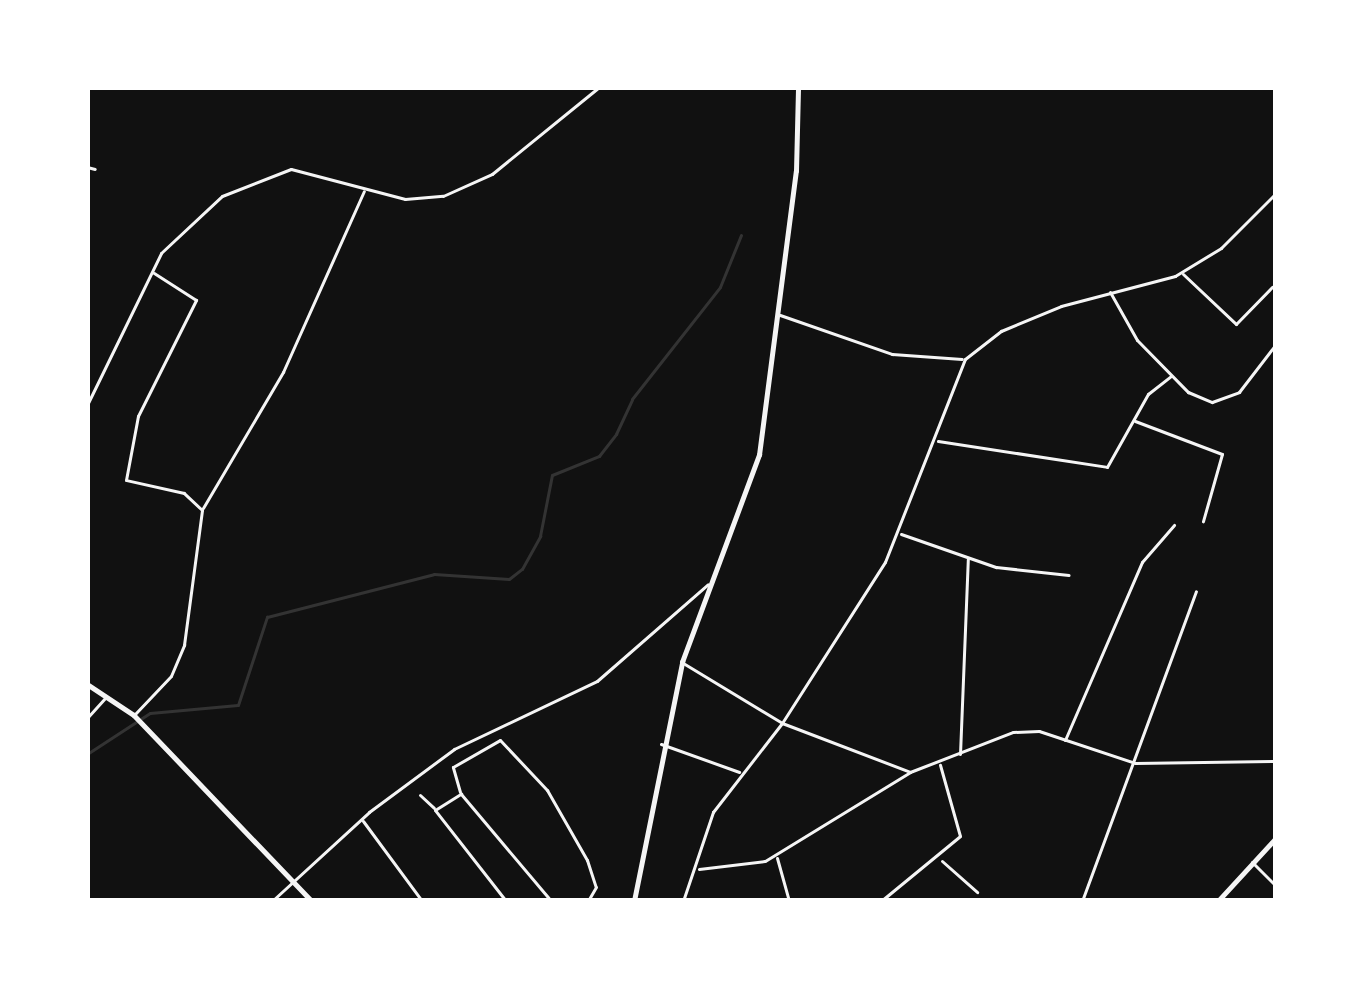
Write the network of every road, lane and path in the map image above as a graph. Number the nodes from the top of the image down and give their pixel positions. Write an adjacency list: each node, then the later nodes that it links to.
1 (599, 87): 5 (street)
2 (798, 87): 11 (street)
3 (87, 167): 4 (street)
4 (95, 170)
5 (364, 189): 7 (street); 18 (street)
6 (1276, 194): 8 (street)
7 (152, 272): 15 (street); 18 (street)
8 (1182, 273): 9 (street); 10 (street)
9 (1275, 286)
10 (1109, 290): 13 (street); 14 (street)
11 (778, 315): 13 (street); 24 (street)
12 (1276, 344): 14 (street)
13 (965, 359): 17 (street)
14 (1171, 376): 16 (street)
15 (87, 405)
16 (1133, 420): 17 (street); 19 (street)
17 (934, 441): 21 (street)
18 (202, 510): 29 (street)
19 (1203, 520)
20 (1174, 525): 32 (street)
21 (900, 533): 22 (street); 31 (street)
22 (968, 559): 23 (street); 34 (street)
23 (1069, 575)
24 (708, 584): 26 (street); 43 (street)
25 (1196, 591): 37 (street)
26 (682, 662): 31 (street); 33 (street)
27 (87, 684): 28 (street)
28 (106, 697): 29 (street); 30 (street)
29 (134, 715): 49 (street)
30 (87, 718)
31 (782, 723): 38 (street); 39 (street)
32 (1064, 740): 34 (street); 37 (street)
33 (662, 744): 38 (street); 58 (street)
34 (960, 754): 36 (street)
35 (1276, 761): 37 (street)
36 (938, 762): 39 (street); 46 (street)
37 (1135, 764): 62 (street)
38 (741, 772): 48 (street)
39 (910, 772): 45 (street)
40 (461, 794): 42 (street); 56 (street); 57 (street)
41 (420, 795): 42 (street)
42 (435, 810): 55 (street)
43 (362, 821): 49 (street); 54 (street)
44 (1276, 838): 47 (street)
45 (777, 856): 48 (street); 60 (street)
46 (940, 860): 51 (street); 61 (street)
47 (1252, 862): 50 (street); 63 (street)
48 (697, 869): 59 (street)
49 (297, 882): 52 (street); 53 (street)
50 (1276, 886)
51 (977, 892)
52 (272, 901)
53 (312, 901)
54 (422, 901)
55 (506, 901)
56 (551, 901)
57 (588, 901)
58 (634, 901)
59 (683, 901)
60 (789, 901)
61 (881, 901)
62 (1082, 901)
63 (1218, 901)

